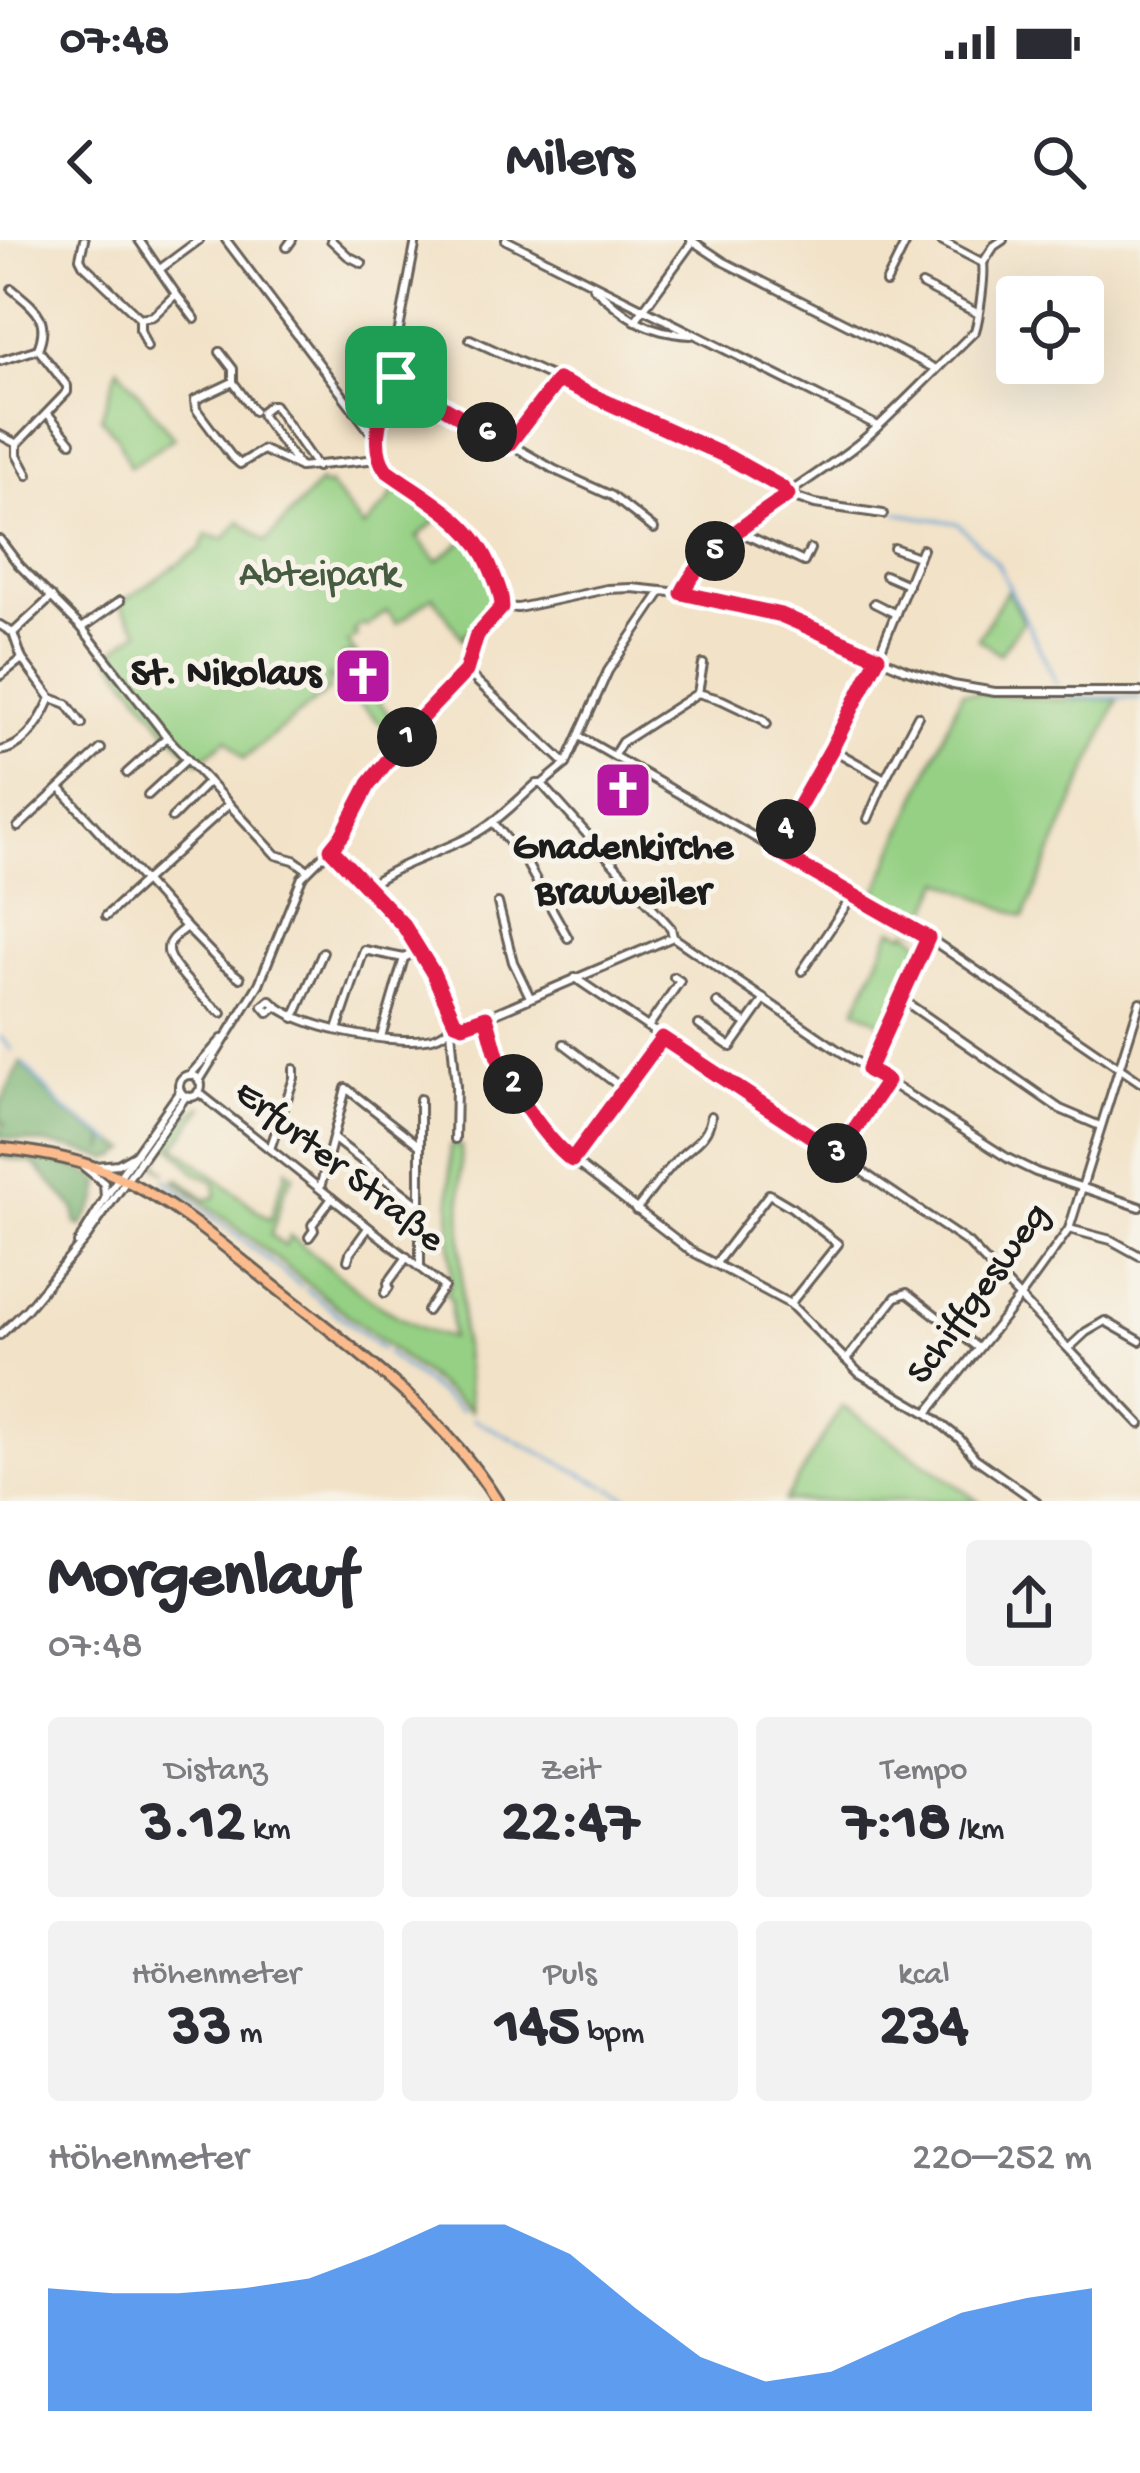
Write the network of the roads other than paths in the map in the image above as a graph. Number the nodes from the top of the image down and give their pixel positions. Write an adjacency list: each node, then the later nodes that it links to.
1 (82, 240): 23 (street)
2 (139, 240): 15 (street)
3 (199, 240): 15 (street)
4 (239, 240): 12 (street)
5 (332, 240): 13 (street)
6 (416, 240): 33 (street)
7 (506, 240): 16 (street)
8 (907, 240): 17 (street)
9 (938, 240): 14 (street)
10 (1003, 240): 14 (street)
11 (692, 241): 21 (street); 32 (street)
12 (228, 243): 40 (street)
13 (362, 263)
14 (983, 263): 22 (street)
15 (160, 269): 20 (street)
16 (588, 282): 21 (street); 25 (street)
17 (886, 283)
18 (922, 285): 22 (street)
19 (12, 289): 29 (street)
20 (176, 294): 23 (street); 24 (street)
21 (645, 310): 25 (street); 26 (street)
22 (977, 313): 32 (street)
23 (140, 318): 28 (street)
24 (195, 319)
25 (635, 321): 26 (street)
26 (695, 336): 38 (street)
27 (470, 339): 34 (street)
28 (147, 347)
29 (38, 349): 31 (street); 37 (street)
30 (220, 352): 35 (street)
31 (0, 361)
32 (936, 369): 38 (street)
33 (390, 375): 40 (street); 43 (street)
34 (558, 380): 43 (street); 49 (street)
35 (233, 382): 36 (street); 46 (street)
36 (254, 411)
37 (48, 414): 41 (street); 42 (street)
38 (878, 425): 49 (street)
39 (0, 435): 42 (street)
40 (379, 436): 45 (street)
41 (71, 442)
42 (17, 444): 48 (street)
43 (508, 445): 51 (street)
44 (312, 458): 46 (street); 46 (street); 47 (street)
45 (378, 459): 47 (street); 63 (street)
46 (299, 465): 47 (street)
47 (317, 467)
48 (28, 476)
49 (788, 495): 50 (street); 52 (street)
50 (883, 514)
51 (654, 529)
52 (739, 531): 55 (street); 59 (street)
53 (0, 539): 60 (street)
54 (894, 548): 57 (street)
55 (810, 549)
56 (885, 575): 57 (street)
57 (908, 585): 64 (street)
58 (662, 591): 59 (street); 63 (street); 80 (street)
59 (682, 593): 68 (street)
60 (52, 597): 66 (street); 67 (street)
61 (120, 601): 66 (street)
62 (874, 603): 64 (street)
63 (502, 607): 71 (street)
64 (896, 614): 68 (street)
65 (0, 625): 67 (street)
66 (82, 628): 79 (street)
67 (13, 633): 69 (street)
68 (878, 657): 73 (street); 81 (street)
69 (22, 659): 72 (street); 75 (street)
70 (703, 664): 74 (street)
71 (466, 671): 86 (street); 98 (street)
72 (0, 676)
73 (1140, 692)
74 (698, 693): 78 (street); 84 (street)
75 (51, 698): 77 (street); 83 (street)
76 (918, 716): 88 (street)
77 (82, 724)
78 (767, 724)
79 (167, 736): 85 (street); 87 (street)
80 (579, 736): 84 (street); 86 (street)
81 (832, 748): 88 (street); 99 (street)
82 (101, 749): 91 (street)
83 (0, 751)
84 (614, 754): 99 (street)
85 (187, 759): 89 (street); 92 (street)
86 (566, 764): 90 (street)
87 (127, 773)
88 (885, 779): 95 (street)
89 (208, 782): 93 (street); 94 (street)
90 (542, 784): 96 (street); 107 (street)
91 (60, 788): 97 (street); 101 (street)
92 (148, 795)
93 (230, 804): 100 (street); 101 (street)
94 (172, 818)
95 (868, 819)
96 (493, 822): 102 (street); 108 (street)
97 (18, 827)
98 (331, 849): 100 (street); 102 (street)
99 (774, 850): 103 (street)
100 (308, 870): 131 (street)
101 (146, 882): 105 (street); 106 (street)
102 (368, 886): 110 (street)
103 (853, 895): 109 (street); 113 (street)
104 (498, 903): 117 (street)
105 (106, 916)
106 (185, 927): 115 (street); 123 (street)
107 (673, 937): 116 (street); 119 (street)
108 (568, 938)
109 (928, 938): 118 (street); 135 (street)
110 (419, 950): 112 (street); 127 (street)
111 (322, 952): 125 (street)
112 (404, 958): 130 (street); 132 (street)
113 (802, 970)
114 (674, 977): 129 (street)
115 (240, 978)
116 (575, 978): 117 (street); 129 (street)
117 (530, 997): 124 (street)
118 (900, 998): 137 (street); 147 (street)
119 (765, 999): 126 (street); 137 (street)
120 (717, 1003): 126 (street)
121 (1140, 1003): 135 (street, Schiffgesweg)
122 (276, 1007): 125 (street)
123 (222, 1013)
124 (486, 1017): 127 (street); 155 (street)
125 (294, 1018): 130 (street)
126 (747, 1024): 128 (street)
127 (453, 1025): 132 (street); 148 (street)
128 (699, 1025)
129 (647, 1028): 133 (street)
130 (338, 1030): 132 (street)
131 (225, 1036): 138 (street); 139 (street)
132 (381, 1036)
133 (662, 1038): 142 (street); 154 (street)
134 (564, 1044): 142 (street)
135 (1118, 1067): 141 (street); 147 (street, Schiffgesweg)
136 (294, 1069): 152 (street)
137 (868, 1070): 140 (street)
138 (190, 1075): 139 (street); 144 (street)
139 (200, 1081): 143 (street)
140 (887, 1081): 154 (street); 160 (street)
141 (1140, 1082)
142 (623, 1089): 155 (street)
143 (198, 1092): 144 (street); 152 (street, Erfurter Straße)
144 (183, 1094): 153 (street); 158 (street)
145 (420, 1099): 150 (street)
146 (711, 1116): 165 (street)
147 (1100, 1126): 160 (street, Schiffgesweg)
148 (455, 1138)
149 (334, 1139): 150 (street); 159 (street); 163 (street)
150 (420, 1146): 163 (street)
151 (0, 1148): 156 (main road)
152 (270, 1149): 159 (street, Erfurter Straße)
153 (137, 1153): 157 (street); 158 (street)
154 (838, 1154): 176 (street)
155 (572, 1160): 165 (street)
156 (76, 1162): 157 (main road); 162 (street)
157 (92, 1167): 158 (main road)
158 (124, 1179): 162 (street); 169 (street); 186 (main road)
159 (320, 1188): 161 (street, Erfurter Straße)
160 (1083, 1188): 164 (street); 166 (street, Schiffgesweg)
161 (332, 1198): 167 (street, Erfurter Straße); 168 (street)
162 (104, 1199): 169 (street)
163 (420, 1206): 174 (street)
164 (1140, 1207)
165 (636, 1210): 173 (street)
166 (1070, 1225): 170 (street); 176 (street, Schiffgesweg)
167 (369, 1227): 171 (street, Erfurter Straße); 172 (street)
168 (309, 1237)
169 (74, 1252): 179 (street)
170 (1140, 1256)
171 (407, 1257): 174 (street, Erfurter Straße); 175 (street)
172 (348, 1260)
173 (716, 1263): 177 (street); 177 (street)
174 (420, 1267): 178 (street, Erfurter Straße)
175 (385, 1294)
176 (1020, 1297): 181 (street, Schiffgesweg); 182 (street)
177 (790, 1304): 183 (street)
178 (427, 1311)
179 (0, 1335)
180 (1140, 1341): 182 (street)
181 (978, 1348): 183 (street); 184 (street, Schiffgesweg)
182 (1067, 1349): 185 (street)
183 (846, 1360): 184 (street)
184 (927, 1413): 187 (street)
185 (1140, 1424)
186 (497, 1501)
187 (1036, 1501)

